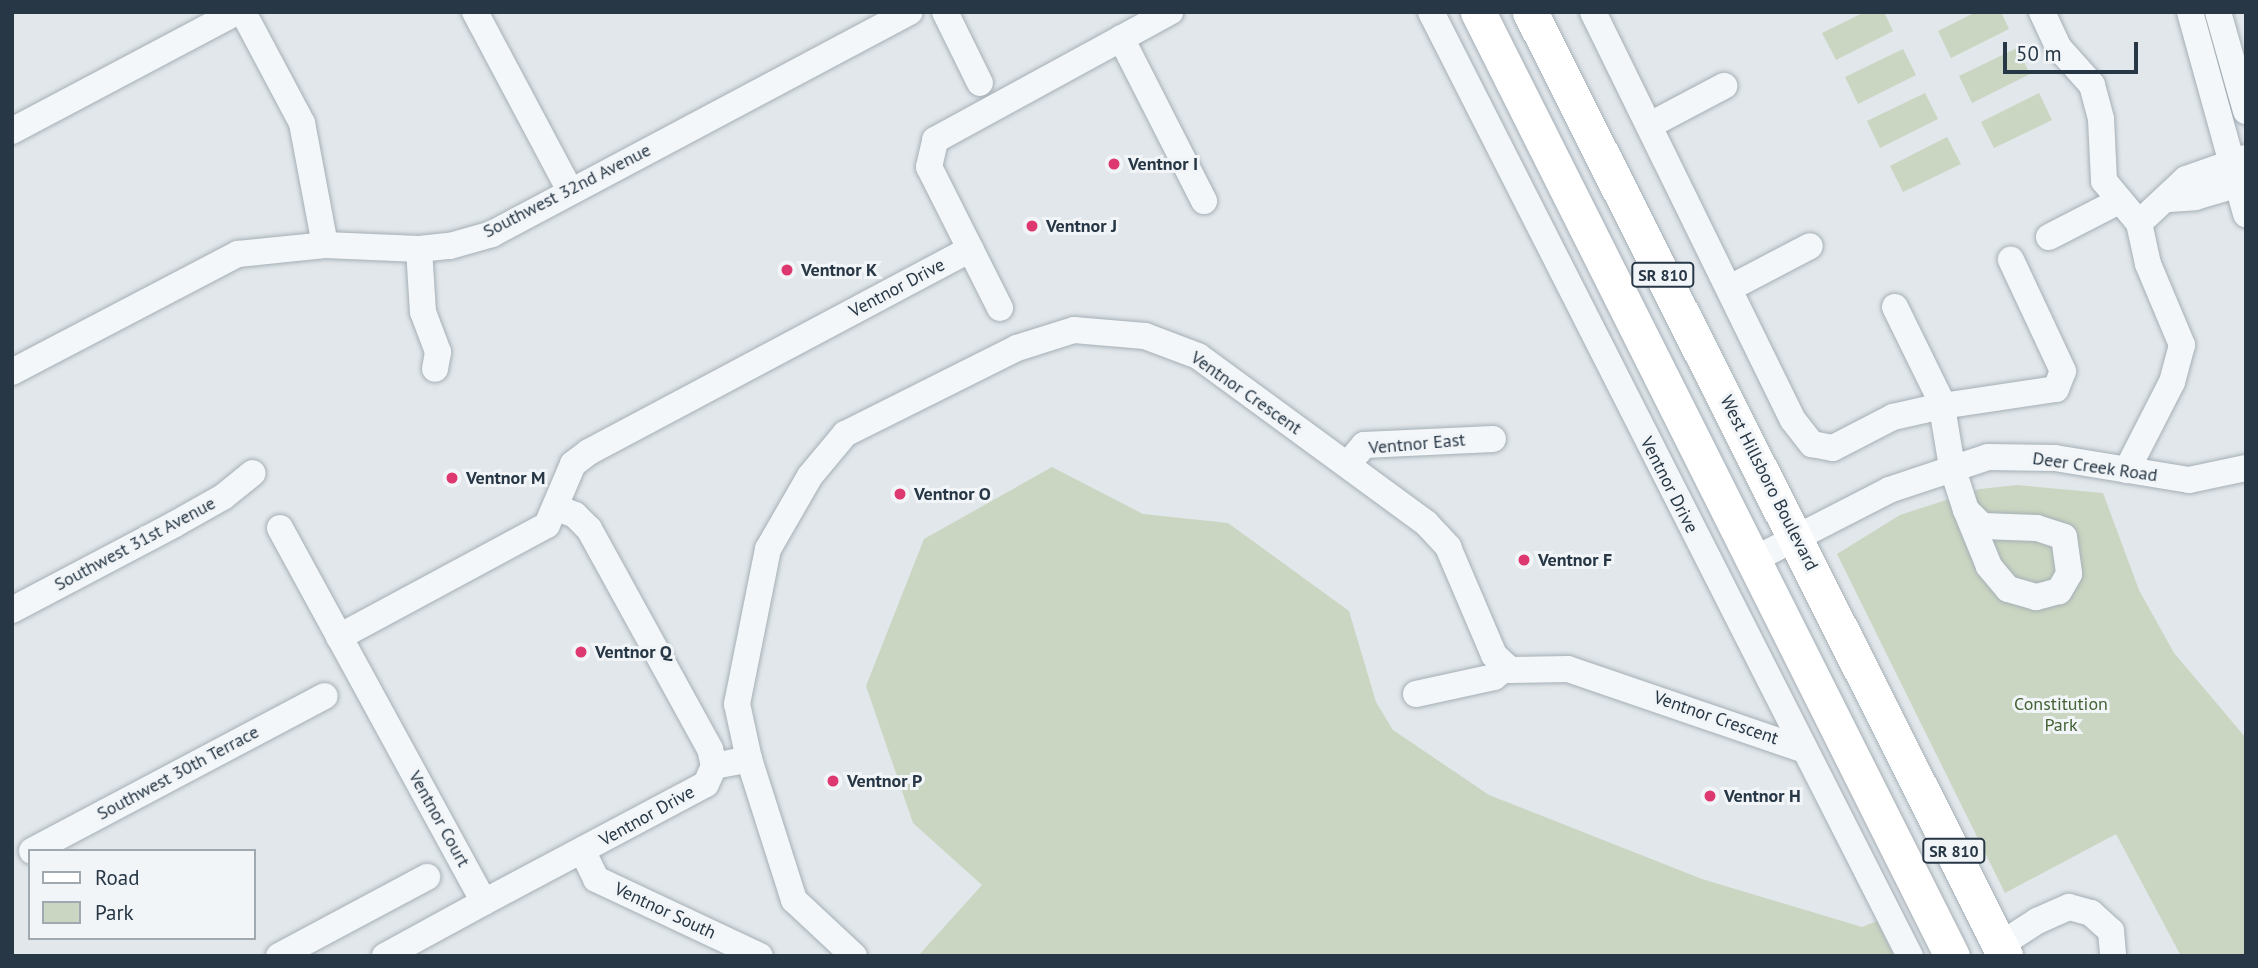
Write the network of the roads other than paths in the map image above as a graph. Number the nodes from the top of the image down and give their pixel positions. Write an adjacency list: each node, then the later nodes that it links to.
1 (237, 12): 19 (street)
2 (243, 12): 27 (street)
3 (475, 12): 21 (street)
4 (911, 12): 21 (street, Southwest 32nd Avenue)
5 (945, 12): 15 (street)
6 (1170, 12): 14 (street)
7 (1431, 12): 54 (street, Ventnor Drive)
8 (1478, 12): 48 (main road, SR 810)
9 (1530, 12): 47 (main road, West Hillsboro Boulevard / SR 810)
10 (1593, 12): 18 (street)
11 (2042, 12): 23 (street)
12 (2190, 12): 20 (street)
13 (2218, 12): 17 (street)
14 (1121, 37): 22 (street); 30 (street)
15 (980, 83)
16 (1724, 86): 18 (street)
17 (2246, 111)
18 (1650, 125): 32 (street)
19 (12, 131)
20 (2241, 172): 24 (street); 25 (street)
21 (570, 191): 29 (street, Southwest 32nd Avenue)
22 (1204, 201)
23 (2117, 202): 25 (street); 26 (street)
24 (2246, 214)
25 (2139, 223): 42 (street)
26 (2049, 237)
27 (325, 245): 29 (street, Southwest 32nd Avenue); 36 (street, Southwest 32nd Avenue)
28 (1810, 246): 32 (street)
29 (418, 248): 35 (street)
30 (970, 249): 34 (street); 44 (street, Ventnor Drive)
31 (2011, 260): 37 (street)
32 (1730, 288): 37 (street)
33 (1895, 307): 37 (street)
34 (1000, 308)
35 (435, 369)
36 (12, 372)
37 (1942, 406): 40 (street)
38 (1493, 439): 39 (street, Ventnor East)
39 (1348, 464): 51 (street, Ventnor Crescent); 55 (street, Ventnor Crescent)
40 (1952, 467): 42 (street, Deer Creek Road); 45 (street); 47 (street, Deer Creek Road)
41 (2246, 468): 42 (street, Deer Creek Road)
42 (2127, 470)
43 (253, 473): 49 (street, Southwest 31st Avenue)
44 (558, 508): 50 (street, Ventnor Drive); 56 (street)
45 (1966, 510)
46 (280, 528): 50 (street, Ventnor Court)
47 (1797, 539): 48 (street, Deer Creek Road); 63 (main road, West Hillsboro Boulevard / SR 810)
48 (1755, 559): 69 (main road, SR 810)
49 (12, 610)
50 (339, 637): 62 (street, Ventnor Court)
51 (1507, 667): 52 (street); 54 (street, Ventnor Crescent)
52 (1416, 694)
53 (325, 696): 57 (street, Southwest 30th Terrace)
54 (1805, 750): 68 (street, Ventnor Drive)
55 (749, 759): 56 (street); 67 (street)
56 (714, 766): 58 (street, Ventnor Drive)
57 (35, 849)
58 (583, 852): 62 (street, Ventnor Drive); 66 (street, Ventnor South)
59 (28, 853): 60 (street, Southwest 30th Terrace)
60 (12, 861)
61 (427, 877): 64 (street)
62 (484, 902): 65 (street)
63 (2003, 951): 70 (street)
64 (279, 956)
65 (385, 956)
66 (760, 956)
67 (854, 956)
68 (1910, 956)
69 (1952, 956)
70 (2113, 956)

